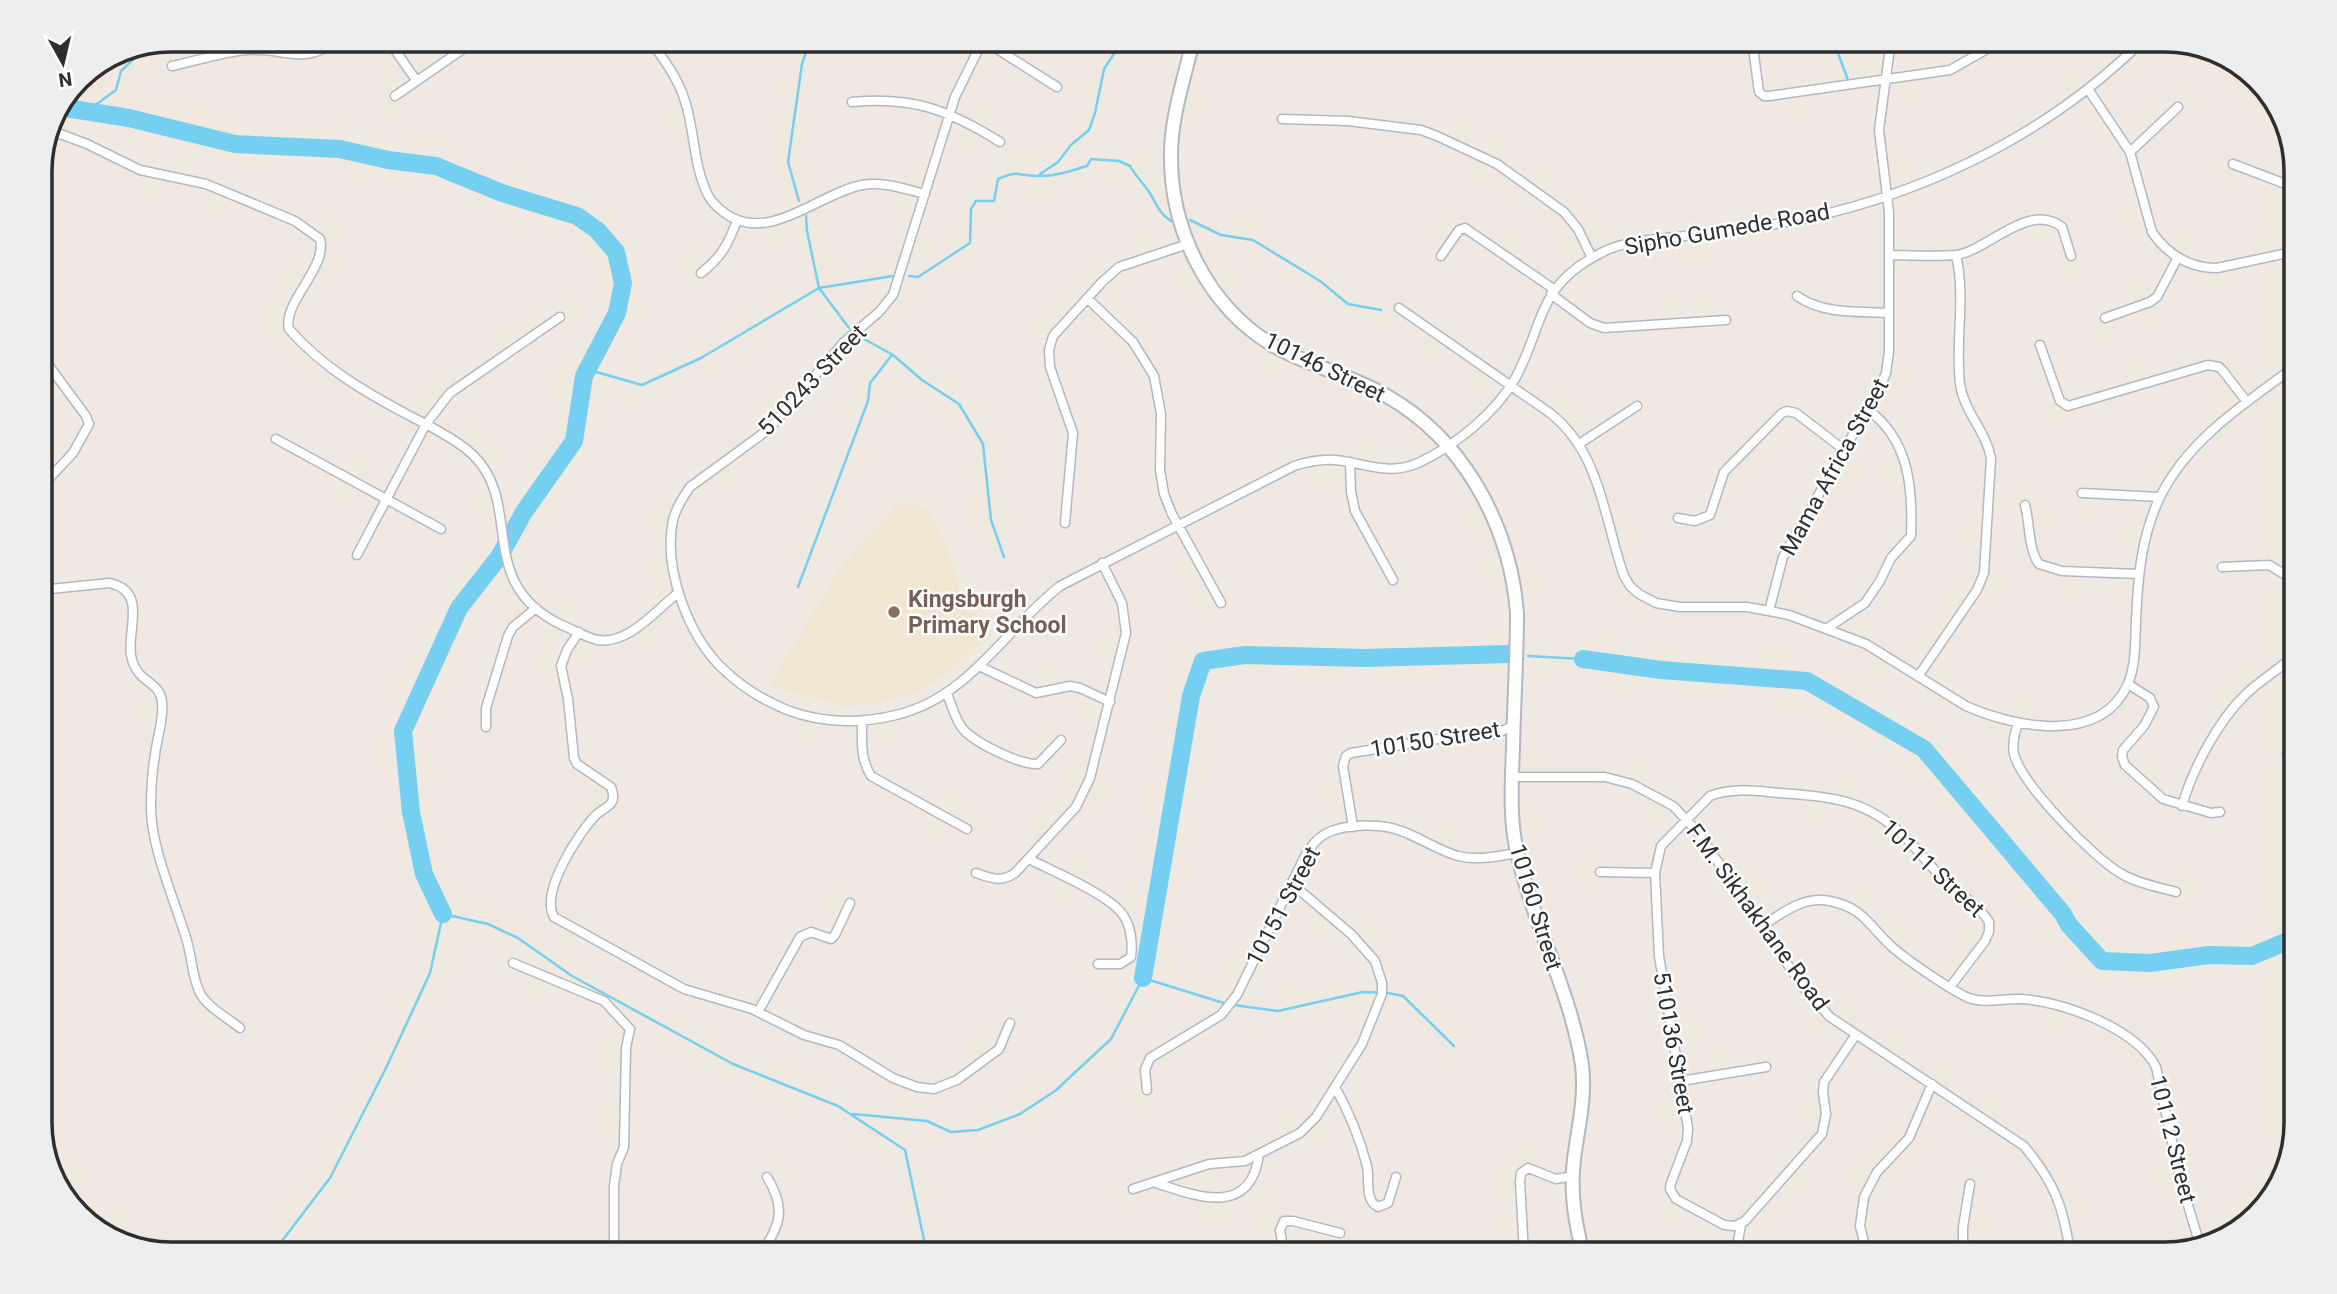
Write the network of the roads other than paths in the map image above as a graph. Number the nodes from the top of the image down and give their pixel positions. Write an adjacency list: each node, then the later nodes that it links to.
1 (235, 52): 14 (street)
2 (278, 52): 3 (street)
3 (317, 52)
4 (396, 52): 16 (street)
5 (458, 52): 16 (street)
6 (658, 52): 31 (street)
7 (978, 52): 22 (street, 510243 Street)
8 (1002, 52): 17 (street)
9 (1190, 52): 32 (street, 10146 Street)
10 (1754, 52): 15 (street)
11 (1889, 52): 15 (street, Mama Africa Street)
12 (1982, 52): 15 (street)
13 (2130, 52): 18 (street, Sipho Gumede Road)
14 (172, 66)
15 (1884, 79): 30 (street, Mama Africa Street)
16 (416, 80): 19 (street)
17 (1057, 87)
18 (2088, 89): 26 (street); 30 (street, Sipho Gumede Road)
19 (395, 96)
20 (852, 103): 22 (street)
21 (2178, 107): 26 (street)
22 (950, 114): 25 (street); 29 (street, 510243 Street)
23 (1282, 119): 38 (street)
24 (59, 134): 56 (street)
25 (1000, 142)
26 (2130, 152): 39 (street)
27 (2233, 164): 28 (street)
28 (2284, 183)
29 (925, 194): 31 (street); 78 (street, 510243 Street)
30 (1888, 195): 34 (street, Mama Africa Street); 38 (street, Sipho Gumede Road)
31 (737, 220): 40 (street)
32 (1188, 244): 43 (street); 59 (street, 10146 Street)
33 (2284, 254): 39 (street)
34 (1890, 255): 35 (street); 45 (street, Mama Africa Street)
35 (1956, 255): 37 (street); 86 (street)
36 (1441, 256): 41 (street)
37 (2071, 256)
38 (1592, 258): 41 (street, Sipho Gumede Road)
39 (2177, 259): 47 (street)
40 (701, 273)
41 (1553, 292): 48 (street); 52 (street, Sipho Gumede Road)
42 (1797, 296): 45 (street)
43 (1087, 298): 68 (street); 69 (street)
44 (1399, 308): 52 (street)
45 (1889, 313): 55 (street, Mama Africa Street)
46 (560, 317): 56 (street)
47 (2105, 318)
48 (1726, 320)
49 (2040, 345): 53 (street)
50 (53, 372): 62 (street)
51 (2284, 375): 53 (street)
52 (1510, 387): 58 (street); 59 (street, Sipho Gumede Road)
53 (2247, 402): 64 (street)
54 (1637, 407): 58 (street)
55 (1867, 409): 60 (street, Mama Africa Street); 82 (street)
56 (426, 424): 65 (street); 80 (street)
57 (276, 439): 65 (street)
58 (1578, 444): 81 (street)
59 (1448, 446): 61 (street, 510243 Street); 92 (street, 10160 Street)
60 (1843, 449): 67 (street); 81 (street, Mama Africa Street)
61 (1350, 463): 69 (street, 510243 Street); 76 (street)
62 (53, 474)
63 (2082, 492): 64 (street)
64 (2160, 497): 74 (street)
65 (387, 499): 70 (street); 71 (street)
66 (2025, 505): 74 (street)
67 (1678, 518)
68 (1065, 523)
69 (1179, 524): 72 (street, 510243 Street); 79 (street)
70 (441, 529)
71 (357, 555)
72 (1102, 563): 85 (street, 510243 Street); 89 (street)
73 (2222, 567): 75 (street)
74 (2138, 574): 87 (street)
75 (2284, 574)
76 (1393, 580)
77 (53, 587): 115 (street)
78 (678, 593): 83 (street); 90 (street, 510243 Street)
79 (1221, 603)
80 (536, 608): 83 (street); 93 (street)
81 (1769, 611): 82 (street)
82 (1826, 629): 86 (street)
83 (579, 632): 113 (street)
84 (2284, 663): 96 (street)
85 (979, 666): 88 (street, 510243 Street); 89 (street)
86 (1919, 675): 91 (street)
87 (2128, 684): 91 (street); 96 (street)
88 (947, 694): 90 (street, 510243 Street); 94 (street)
89 (1110, 702): 102 (street)
90 (862, 721): 100 (street)
91 (2018, 723): 107 (street)
92 (1513, 726): 95 (street, 10160 Street); 99 (street, 10150 Street)
93 (486, 727)
94 (1061, 740)
95 (1512, 776): 98 (street, F.M. Sikhakhane Road); 101 (street, 10160 Street)
96 (2182, 806): 97 (street)
97 (2220, 812)
98 (1687, 818): 105 (street, 510136 Street); 109 (street, F.M. Sikhakhane Road); 112 (street, 10111 Street)
99 (1353, 827): 101 (street, 10151 Street); 106 (street, 10151 Street)
100 (967, 829)
101 (1517, 853): 125 (street, 10160 Street)
102 (1029, 859): 104 (street); 111 (street)
103 (1600, 872): 105 (street)
104 (976, 873)
105 (1655, 873): 118 (street, 510136 Street)
106 (1291, 883): 120 (street); 121 (street, 10151 Street)
107 (2176, 892)
108 (850, 903): 113 (street)
109 (1762, 926): 112 (street, 10112 Street); 116 (street, F.M. Sikhakhane Road)
110 (513, 963): 132 (street)
111 (1098, 964)
112 (1950, 987): 131 (street, 10112 Street)
113 (758, 1012): 114 (street)
114 (1010, 1023)
115 (240, 1028)
116 (1855, 1036): 119 (street, F.M. Sikhakhane Road); 129 (street)
117 (1766, 1067): 118 (street)
118 (1681, 1081): 129 (street, 510136 Street)
119 (1932, 1084): 138 (street); 140 (street, F.M. Sikhakhane Road)
120 (1335, 1087): 122 (street); 124 (street)
121 (1147, 1090)
122 (1259, 1155): 126 (street); 126 (street)
123 (767, 1177): 133 (street)
124 (1396, 1177)
125 (1573, 1177): 135 (street); 136 (street, 10160 Street)
126 (1155, 1183): 128 (street)
127 (1970, 1184): 139 (street)
128 (1133, 1189)
129 (1741, 1225): 137 (street)
130 (1340, 1233): 134 (street)
131 (2197, 1237)
132 (614, 1242)
133 (768, 1242)
134 (1282, 1242)
135 (1523, 1242)
136 (1580, 1242)
137 (1737, 1242)
138 (1864, 1242)
139 (1963, 1242)
140 (2068, 1242)

